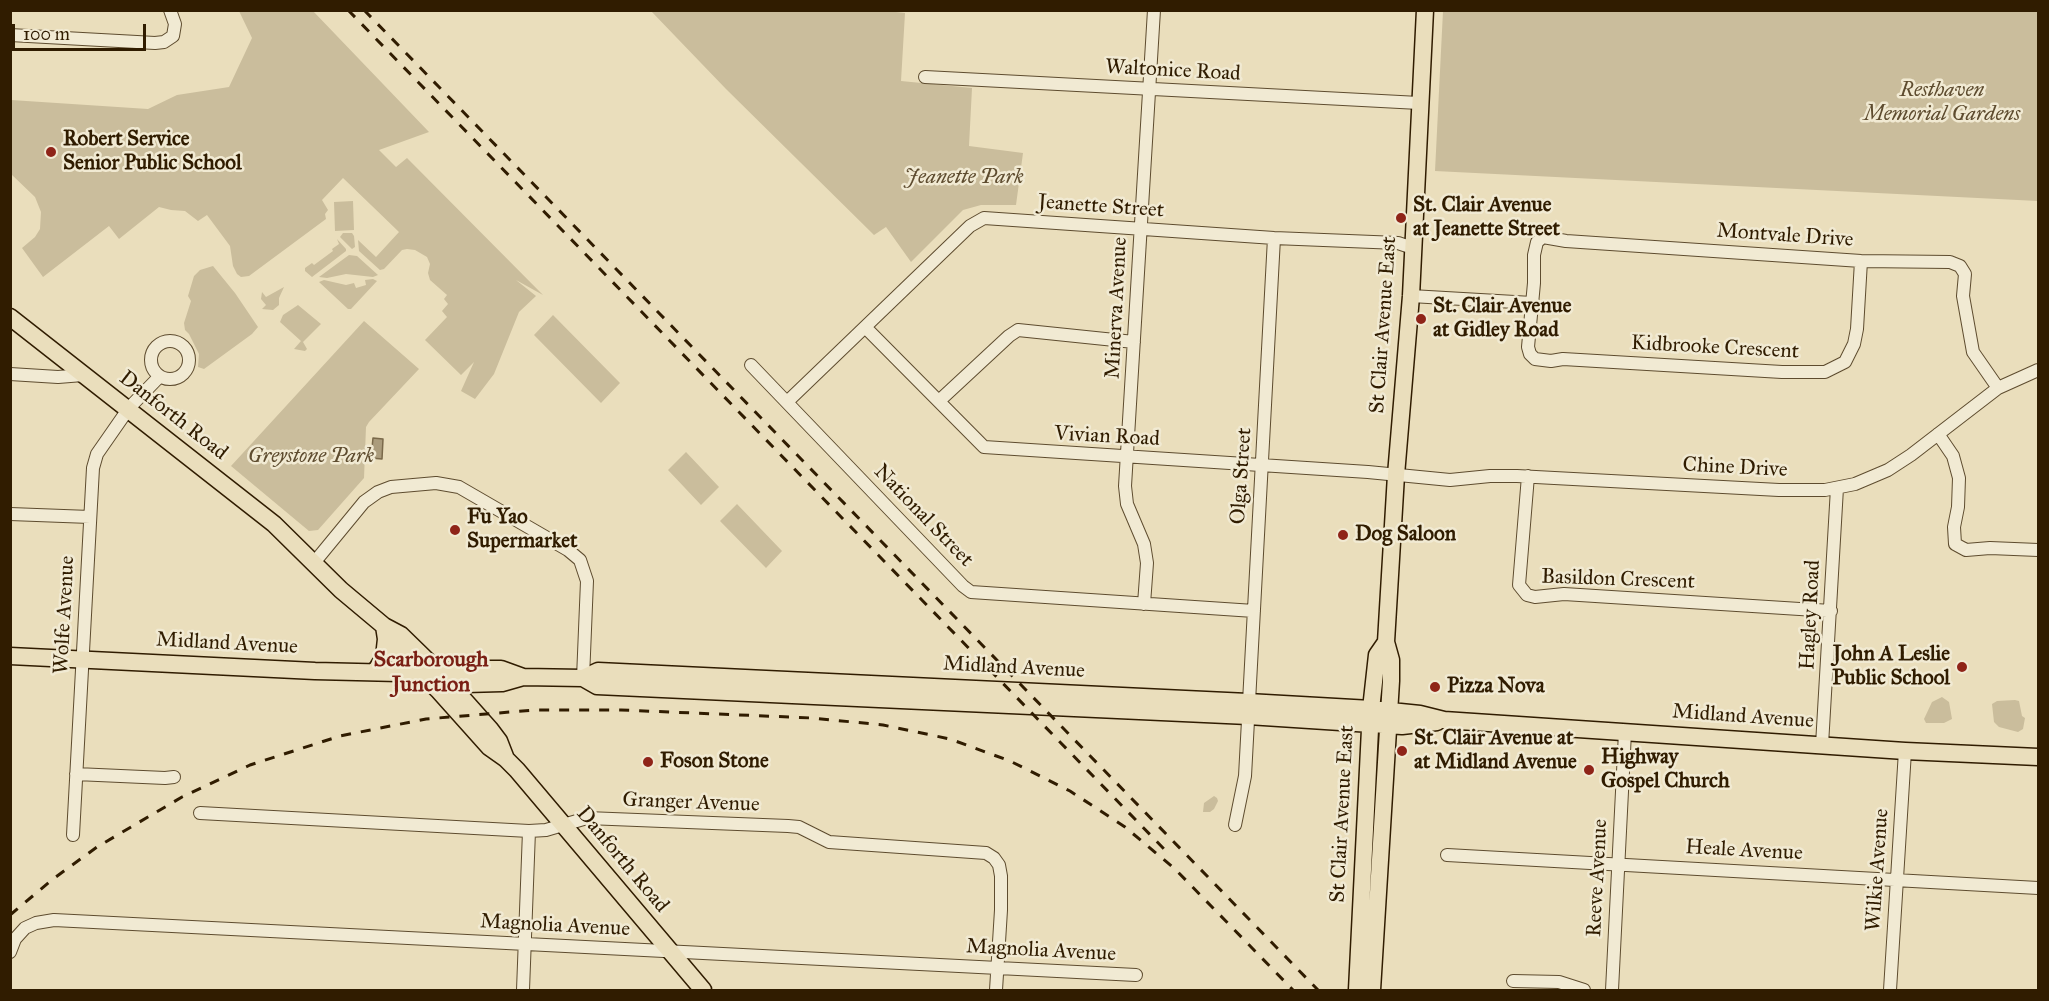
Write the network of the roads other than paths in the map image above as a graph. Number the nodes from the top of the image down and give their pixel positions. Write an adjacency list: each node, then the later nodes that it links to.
1 (170, 10): 4 (street)
2 (1154, 10): 6 (street, Minerva Avenue)
3 (1425, 10): 7 (main road, St Clair Avenue East)
4 (10, 35)
5 (925, 77): 6 (street, Waltonice Road)
6 (1149, 90): 7 (street, Waltonice Road); 8 (street, Minerva Avenue)
7 (1419, 103): 10 (main road, St Clair Avenue East)
8 (1141, 230): 9 (street, Jeanette Street); 15 (street, Jeanette Street); 16 (street, Minerva Avenue)
9 (1274, 238): 10 (street, Jeanette Street); 28 (street, Olga Street)
10 (1413, 248): 12 (main road, St Clair Avenue East)
11 (1861, 261): 13 (street, Montvale Drive); 13 (street, Kidbrooke Crescent); 22 (street, Montvale Drive)
12 (1411, 296): 13 (street); 29 (main road, St Clair Avenue East)
13 (1532, 303)
14 (10, 317): 20 (main road, Danforth Road)
15 (865, 327): 23 (street, Vivian Road); 24 (street, Jeanette Street)
16 (1134, 342): 23 (street); 27 (street, Minerva Avenue)
17 (751, 365): 24 (street, National Street)
18 (2038, 370): 22 (street, Chine Drive)
19 (10, 374): 20 (street)
20 (83, 375): 25 (main road, Danforth Road)
21 (160, 376): 25 (street, Wolfe Avenue)
22 (1998, 388): 26 (street, Chine Drive)
23 (939, 401): 27 (street, Vivian Road)
24 (788, 402): 36 (street, National Street)
25 (129, 408): 33 (street, Wolfe Avenue); 35 (main road, Danforth Road)
26 (1938, 434): 31 (street, Chine Drive); 34 (street)
27 (1127, 458): 28 (street, Vivian Road); 36 (street, Minerva Avenue)
28 (1262, 466): 29 (street, Vivian Road); 38 (street, Olga Street)
29 (1396, 475): 30 (street, Chine Drive); 40 (main road, St Clair Avenue East)
30 (1528, 476): 31 (street, Chine Drive); 37 (street, Basildon Crescent)
31 (1837, 488): 37 (street, Hagley Road)
32 (10, 514): 33 (street)
33 (90, 517): 42 (street, Wolfe Avenue)
34 (2038, 550)
35 (313, 564): 39 (main road, Danforth Road); 46 (street)
36 (1144, 604): 38 (street, National Street)
37 (1831, 610): 51 (street, Hagley Road)
38 (1254, 611): 47 (street, Olga Street)
39 (385, 632): 43 (main road); 44 (main road, Danforth Road); 45 (main road, Danforth Road)
40 (1386, 642): 48 (main road, St Clair Avenue East); 49 (main road, St Clair Avenue East)
41 (10, 657): 42 (main road, Midland Avenue)
42 (82, 660): 43 (main road, Midland Avenue); 55 (street, Wolfe Avenue)
43 (375, 672): 44 (main road, Midland Avenue)
44 (421, 674): 45 (main road, Midland Avenue); 54 (main road, Danforth Road)
45 (441, 674): 46 (main road, Midland Avenue); 54 (main road, Danforth Road)
46 (583, 678): 47 (main road, Midland Avenue)
47 (1248, 709): 48 (main road, Midland Avenue); 59 (street, Olga Street)
48 (1371, 716): 49 (main road, Midland Avenue); 75 (main road, St Clair Avenue East)
49 (1388, 717): 50 (main road, Midland Avenue); 76 (main road, St Clair Avenue East)
50 (1625, 732): 51 (main road, Midland Avenue); 63 (street, Reeve Avenue)
51 (1822, 745): 52 (main road, Midland Avenue)
52 (1905, 751): 53 (main road, Midland Avenue); 64 (street, Wilkie Avenue)
53 (2038, 757)
54 (506, 759): 58 (main road, Danforth Road)
55 (76, 774): 56 (street); 61 (street, Wolfe Avenue)
56 (174, 777)
57 (200, 813): 60 (street, Granger Avenue)
58 (563, 825): 60 (street, Granger Avenue); 68 (main road, Danforth Road); 69 (street, Granger Avenue)
59 (1235, 825)
60 (529, 831): 66 (street)
61 (73, 835)
62 (1447, 855): 63 (street, Heale Avenue)
63 (1618, 864): 64 (street, Heale Avenue); 78 (street, Reeve Avenue)
64 (1896, 880): 65 (street, Heale Avenue); 79 (street, Wilkie Avenue)
65 (2038, 888)
66 (525, 944): 67 (street, Magnolia Avenue); 68 (street, Magnolia Avenue); 72 (street)
67 (10, 952)
68 (670, 952): 69 (street, Magnolia Avenue); 73 (main road, Danforth Road)
69 (997, 967): 70 (street, Magnolia Avenue); 74 (street)
70 (1136, 975)
71 (1513, 981): 77 (street)
72 (523, 990)
73 (703, 990)
74 (996, 990)
75 (1357, 990)
76 (1372, 990)
77 (1584, 990)
78 (1612, 990)
79 (1890, 990)

